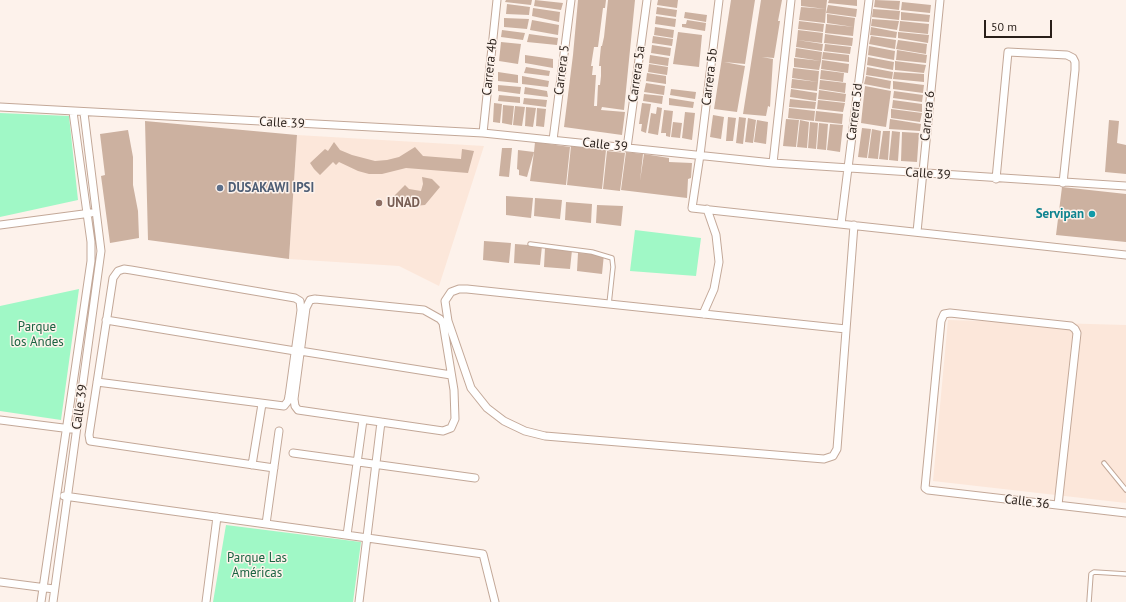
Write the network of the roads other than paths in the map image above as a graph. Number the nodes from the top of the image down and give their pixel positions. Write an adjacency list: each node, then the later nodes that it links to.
1 (497, 0): 11 (street, Carrera 4b)
2 (570, 0): 12 (street, Carrera 5)
3 (647, 0): 13 (street, Carrera 5a)
4 (719, 0): 14 (street, Carrera 5b)
5 (791, 0): 15 (street)
6 (869, 0): 16 (street, Carrera 5d)
7 (940, 0): 17 (street, Carrera 6)
8 (0, 107): 9 (street, Calle 39)
9 (73, 112): 10 (street, Calle 39); 23 (street, Calle 39)
10 (84, 113): 11 (street, Calle 39); 22 (street, Calle 39)
11 (483, 133): 12 (street, Calle 39)
12 (553, 140): 13 (street, Calle 39)
13 (627, 148): 14 (street, Calle 39)
14 (700, 155): 15 (street, Calle 39); 21 (street, Carrera 5b)
15 (773, 163): 16 (street, Calle 39)
16 (847, 169): 17 (street, Calle 39); 24 (street, Carrera 5d)
17 (922, 174): 18 (street, Calle 39); 27 (street, Carrera 6)
18 (996, 179): 19 (street, Calle 39); 19 (street)
19 (1063, 183): 20 (street, Calle 39)
20 (1126, 186)
21 (707, 209): 24 (street); 31 (street)
22 (97, 212): 23 (street); 42 (street, Calle 39)
23 (87, 213): 25 (street); 41 (street, Calle 39)
24 (841, 224): 26 (street)
25 (0, 225)
26 (854, 225): 27 (street); 33 (street)
27 (917, 232): 29 (street)
28 (530, 244): 30 (lane)
29 (1126, 255)
30 (609, 304): 31 (street); 33 (street)
31 (703, 314): 33 (street)
32 (106, 320): 34 (street); 34 (street); 36 (street)
33 (846, 329)
34 (298, 351): 35 (street); 35 (street); 37 (street); 39 (street)
35 (451, 375): 40 (street)
36 (97, 382): 37 (street); 48 (street)
37 (262, 404): 48 (street)
38 (0, 420): 41 (street)
39 (363, 420): 40 (street); 45 (street)
40 (381, 422): 47 (street)
41 (67, 429): 42 (street); 52 (street, Calle 39)
42 (77, 430): 53 (street, Calle 39)
43 (279, 430): 49 (street)
44 (293, 453): 45 (street)
45 (357, 462): 47 (street); 58 (street)
46 (1104, 463): 51 (lane)
47 (376, 464): 50 (street); 59 (street)
48 (252, 465): 49 (street)
49 (274, 468): 57 (street)
50 (475, 478)
51 (1126, 490)
52 (58, 495): 53 (street); 62 (street, Calle 39)
53 (67, 496): 56 (street); 63 (street, Calle 39)
54 (1058, 505): 54 (street, Calle 36); 55 (street, Calle 36)
55 (1126, 514)
56 (217, 517): 57 (street); 66 (street)
57 (266, 524): 58 (street)
58 (347, 535): 59 (street)
59 (367, 538): 67 (street); 68 (street)
60 (1126, 574): 69 (lane)
61 (0, 582): 62 (street)
62 (43, 588): 63 (street); 64 (street, Calle 39)
63 (54, 589): 65 (street, Calle 39)
64 (41, 602)
65 (53, 602)
66 (206, 602)
67 (359, 602)
68 (495, 602)
69 (1089, 602)

